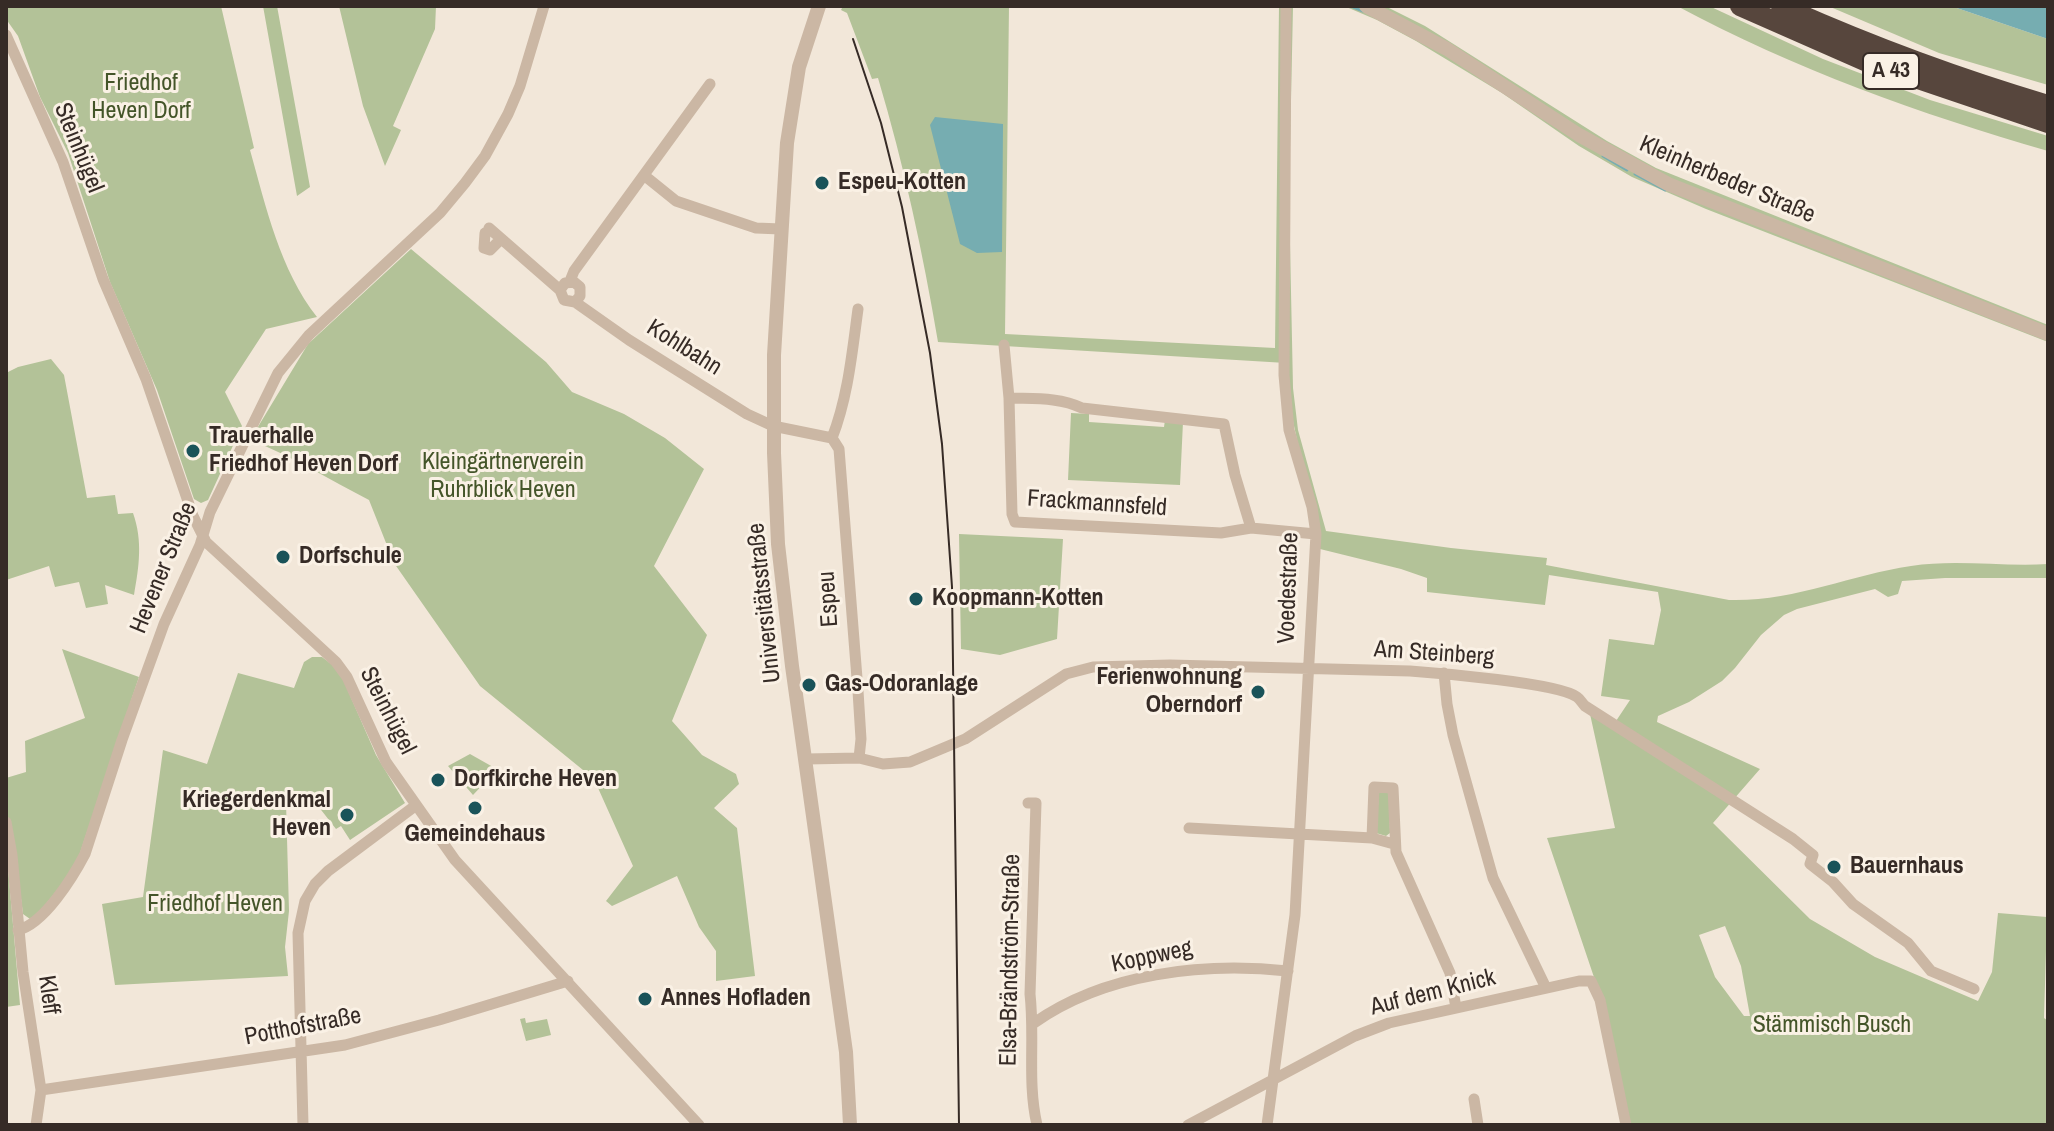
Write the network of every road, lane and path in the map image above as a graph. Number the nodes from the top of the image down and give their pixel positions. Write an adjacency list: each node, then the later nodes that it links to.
1 (544, 6): 26 (street, Hevener Straße)
2 (819, 6): 9 (street, Universitätsstraße)
3 (829, 6): 9 (street, Universitätsstraße)
4 (1286, 6): 28 (street, Voedestraße)
5 (1366, 6): 20 (street, Kleinherbeder Straße)
6 (1740, 6): 12 (highway, A 43)
7 (1781, 6): 11 (highway, A 43)
8 (6, 35): 25 (street, Steinhügel)
9 (799, 75): 14 (street, Universitätsstraße)
10 (710, 84): 13 (street)
11 (2048, 105)
12 (2048, 123)
13 (645, 176): 14 (street); 16 (street)
14 (781, 229): 23 (street, Universitätsstraße)
15 (501, 239): 15 (street, Kohlbahn); 17 (street, Kohlbahn)
16 (570, 281): 17 (street); 18 (street)
17 (560, 290): 18 (street, Kohlbahn)
18 (575, 302): 23 (street, Kohlbahn)
19 (858, 309): 24 (street)
20 (2048, 334)
21 (1004, 345): 22 (street, Frackmannsfeld)
22 (1009, 398): 27 (street); 27 (street, Frackmannsfeld)
23 (773, 426): 24 (street); 33 (street, Universitätsstraße)
24 (832, 438): 32 (street, Espeu)
25 (189, 505): 26 (street); 29 (street, Steinhügel)
26 (213, 507): 29 (street, Hevener Straße)
27 (1251, 528): 28 (street, Frackmannsfeld)
28 (1316, 534): 30 (street, Voedestraße)
29 (202, 536): 35 (street, Steinhügel); 41 (street, Hevener Straße)
30 (1308, 670): 31 (street, Am Steinberg); 32 (street, Am Steinberg); 38 (street, Voedestraße)
31 (1444, 673): 44 (street); 45 (street, Am Steinberg)
32 (859, 758): 33 (street, Am Steinberg)
33 (806, 759): 55 (street, Universitätsstraße)
34 (1028, 803): 47 (street, Elsa-Brändström-Straße)
35 (415, 806): 43 (street, Steinhügel); 48 (street)
36 (6, 822): 41 (street, Kleff)
37 (1189, 828): 38 (street)
38 (1299, 836): 39 (street); 42 (street, Voedestraße)
39 (1372, 838): 40 (street); 40 (street)
40 (1394, 844): 46 (street)
41 (18, 930): 50 (street, Kleff)
42 (1288, 971): 47 (street, Koppweg); 49 (street, Voedestraße)
43 (568, 981): 48 (street, Potthofstraße); 54 (street, Steinhügel)
44 (1546, 988): 46 (street, Auf dem Knick); 60 (street, Auf dem Knick)
45 (1974, 989)
46 (1456, 1008): 49 (street, Auf dem Knick)
47 (1034, 1023): 56 (street, Elsa-Brändström-Straße)
48 (300, 1053): 50 (street, Potthofstraße); 53 (street)
49 (1273, 1079): 57 (street, Auf dem Knick); 58 (street, Voedestraße)
50 (41, 1090): 52 (street, Kleff)
51 (1474, 1099): 59 (street)
52 (36, 1125)
53 (303, 1125)
54 (699, 1125)
55 (850, 1125)
56 (1037, 1125)
57 (1188, 1125)
58 (1267, 1125)
59 (1478, 1125)
60 (1626, 1125)

